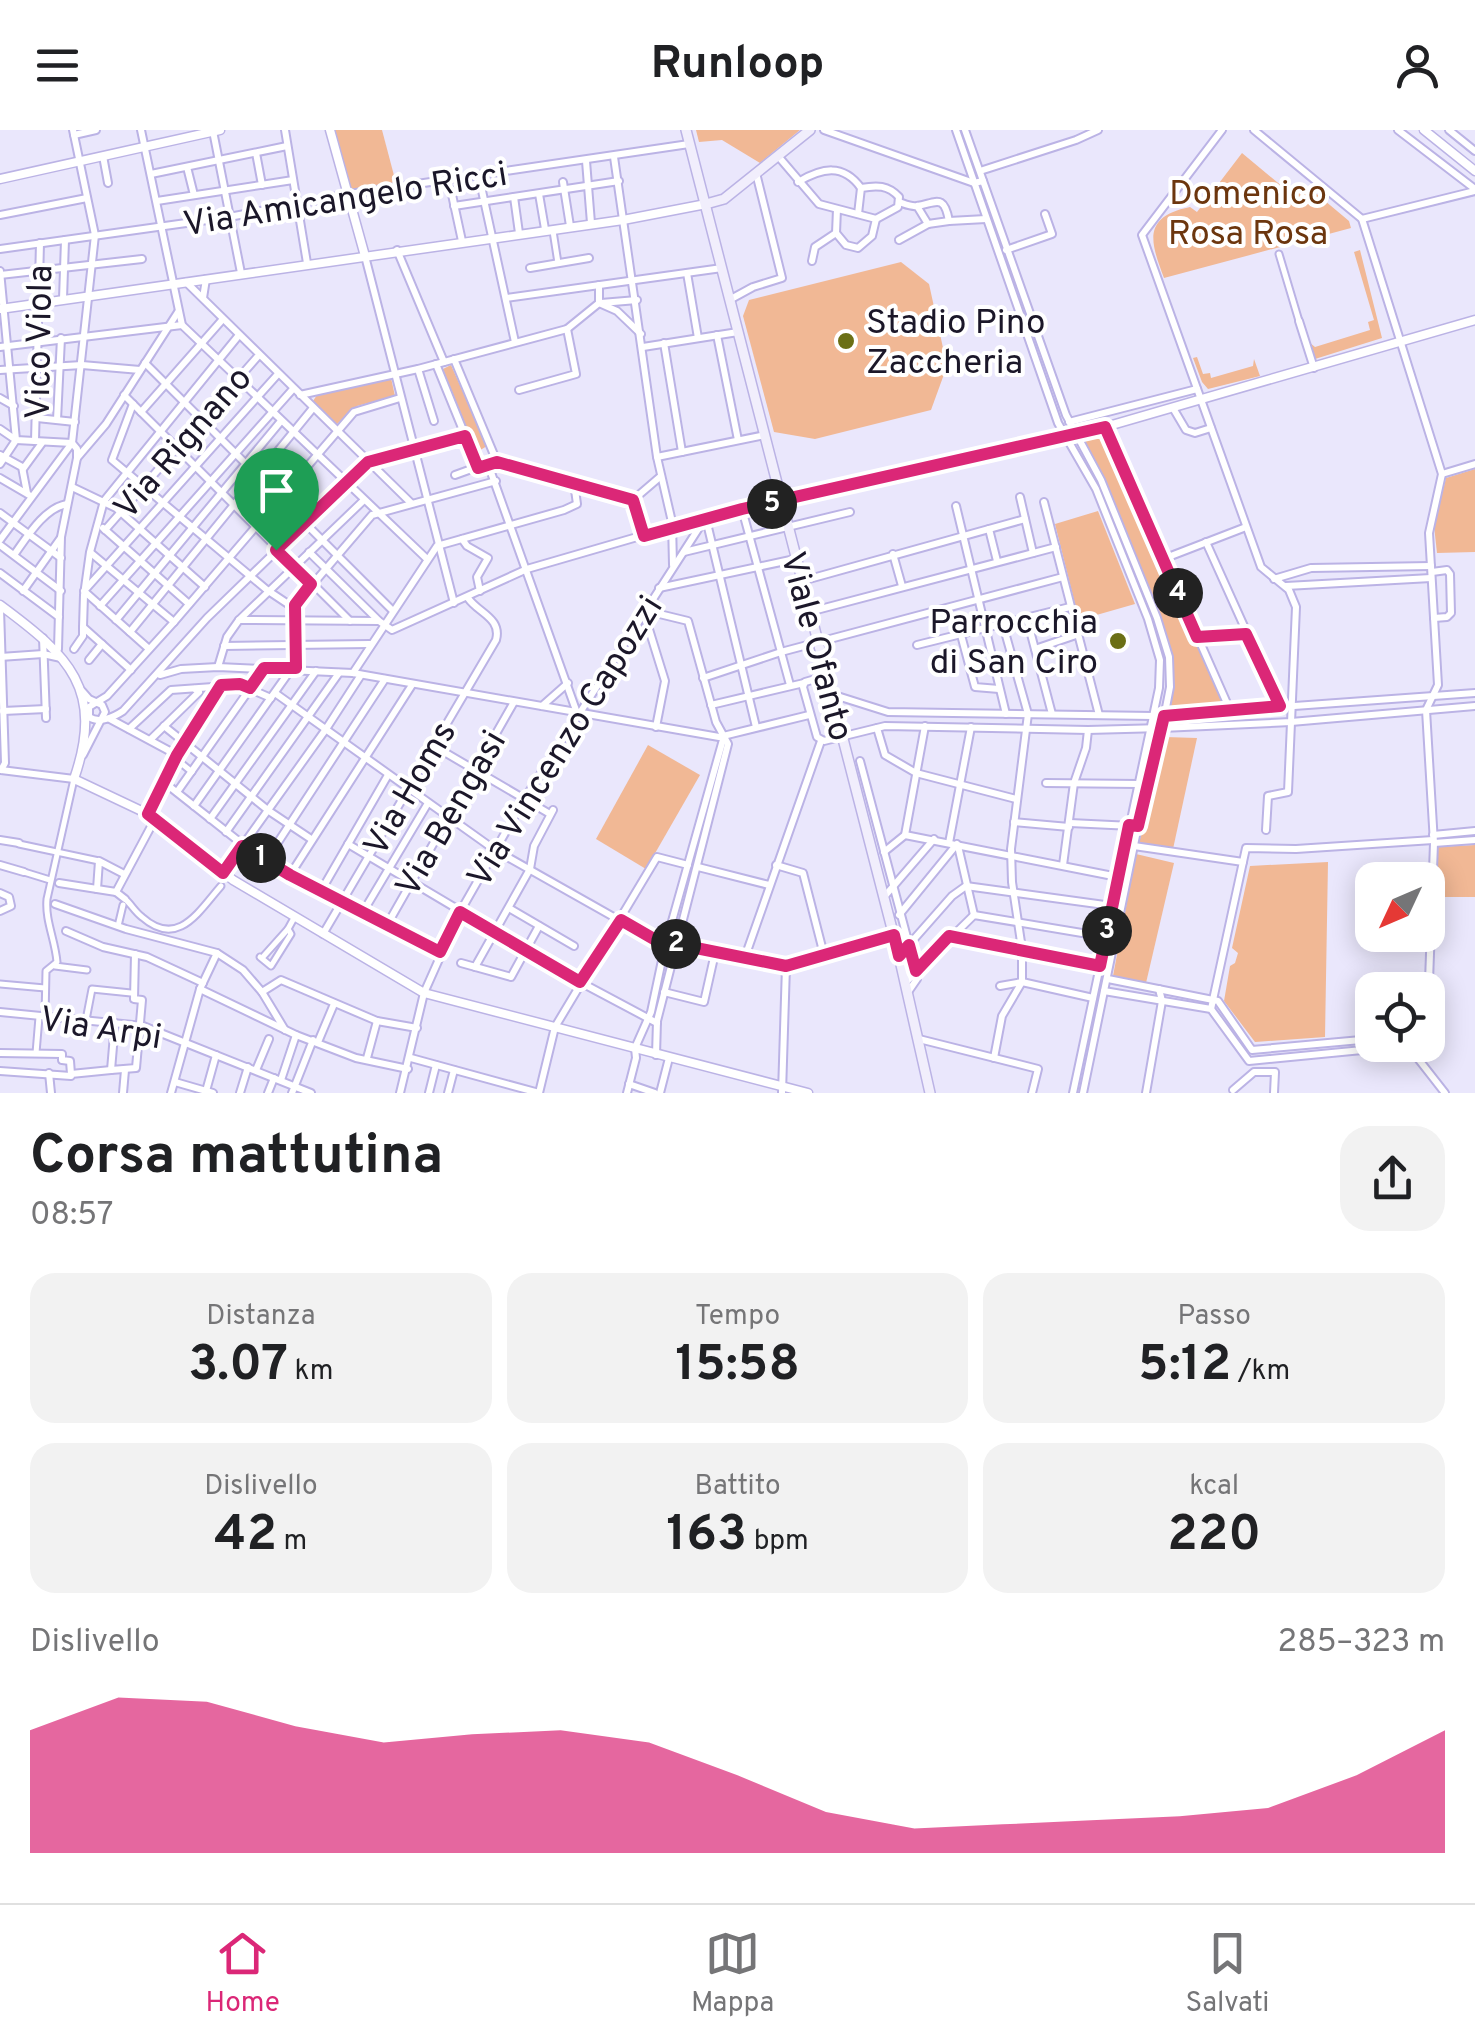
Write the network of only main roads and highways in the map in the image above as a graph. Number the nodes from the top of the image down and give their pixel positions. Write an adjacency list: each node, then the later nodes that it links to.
1 (686, 130): 3 (main road, Viale Ofanto)
2 (810, 130): 3 (main road)
3 (706, 204): 4 (main road, Viale Ofanto)
4 (930, 1093)

